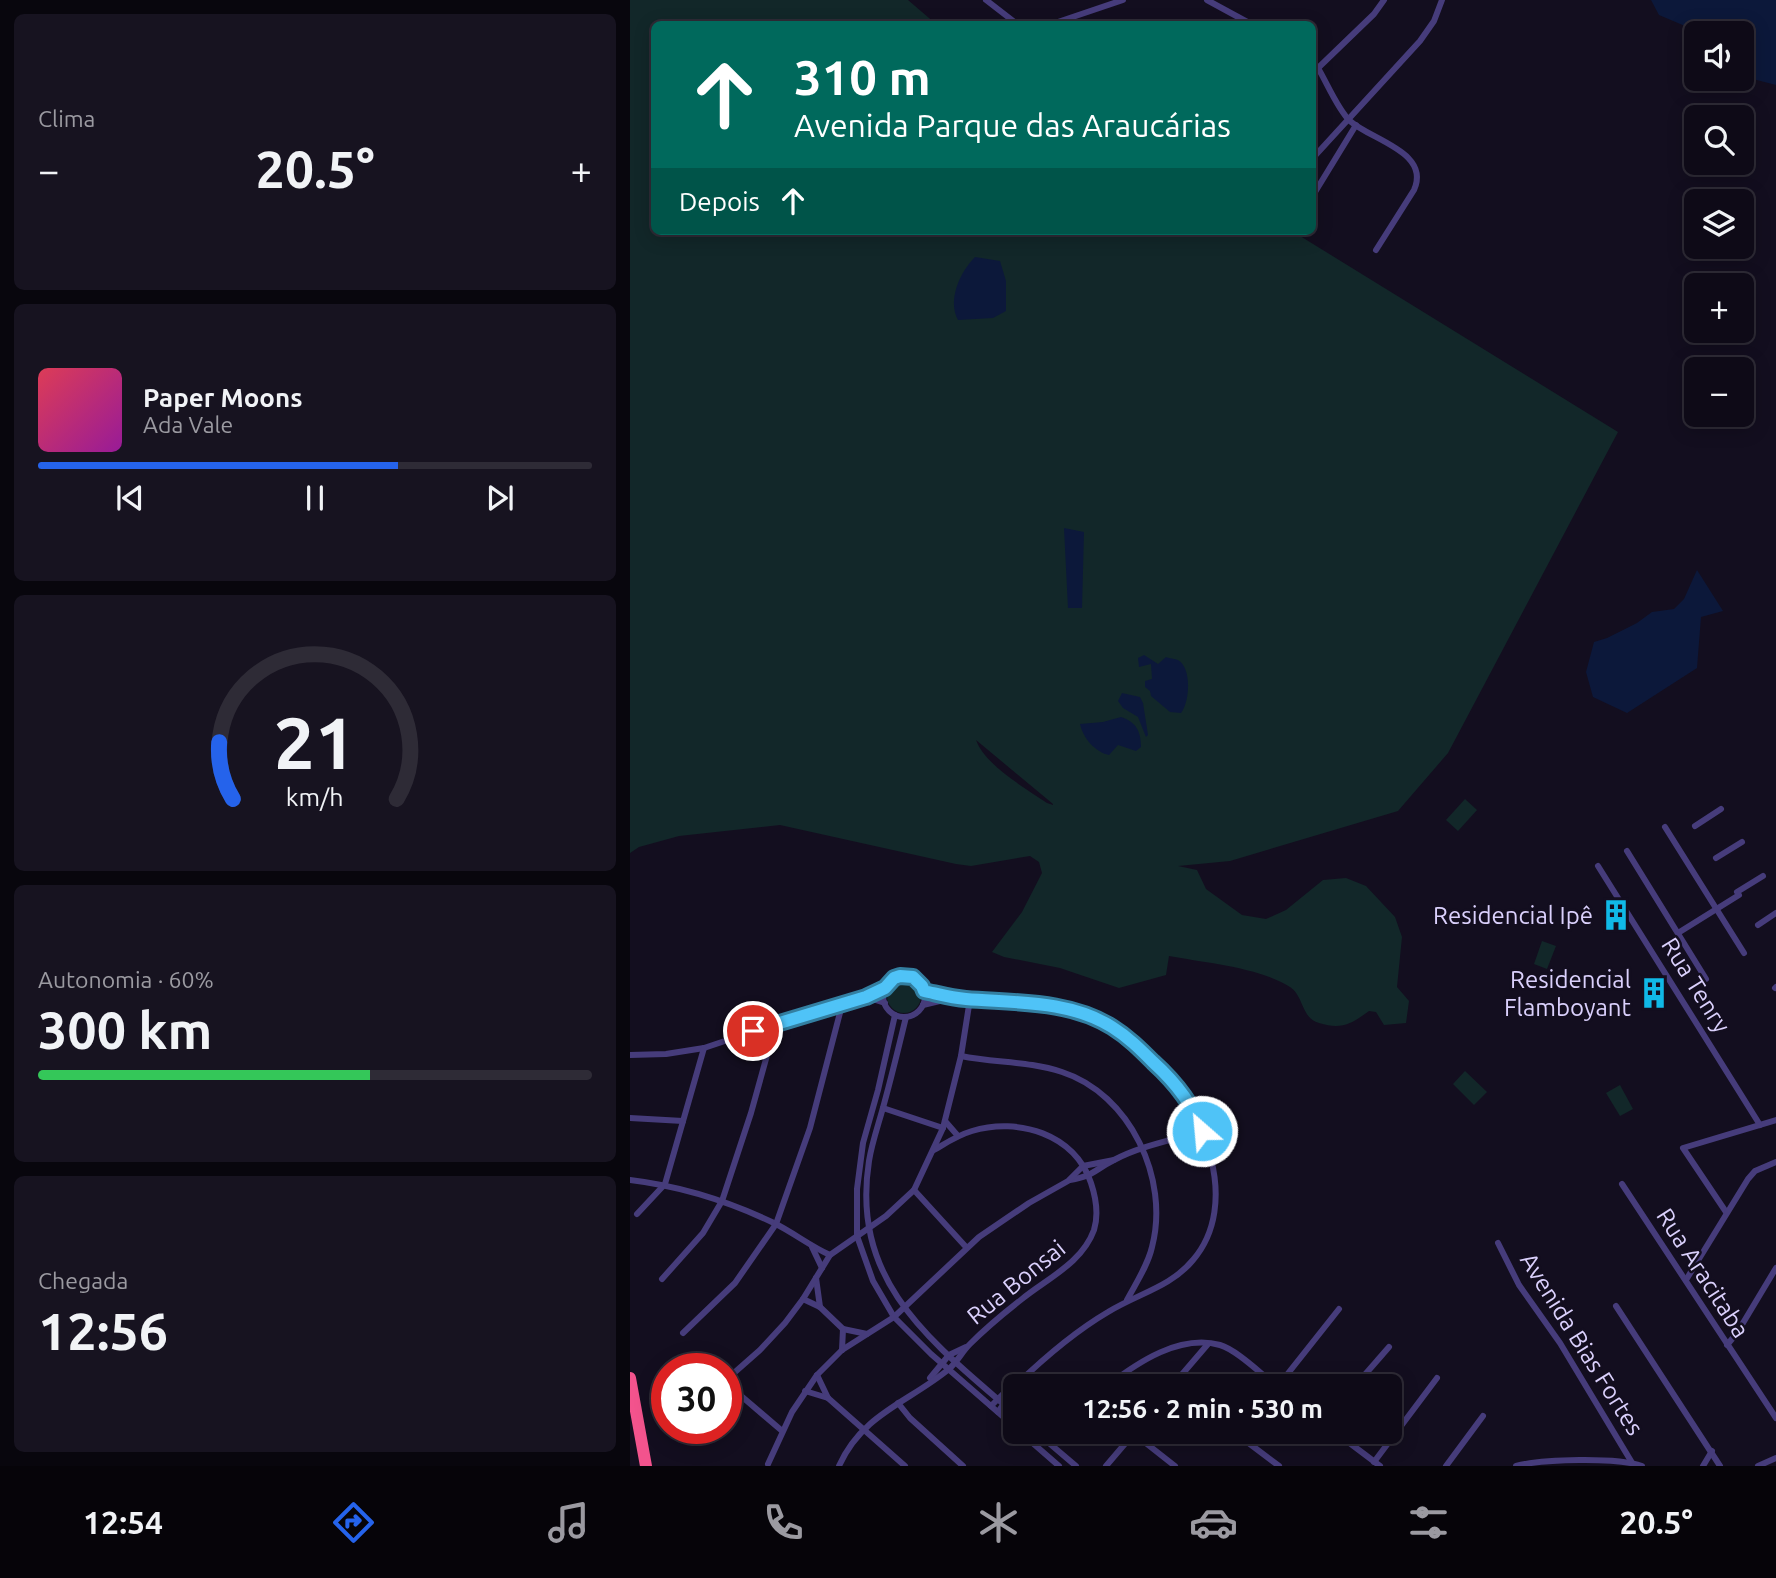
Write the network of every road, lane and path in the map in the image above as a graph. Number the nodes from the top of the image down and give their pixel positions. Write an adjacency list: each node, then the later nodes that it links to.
1 (986, 0): 6 (street)
2 (1121, 0): 7 (street)
3 (1207, 0): 8 (street)
4 (1384, 0): 9 (street)
5 (1442, 0): 11 (street)
6 (1013, 21)
7 (1061, 21)
8 (1246, 21)
9 (1316, 65)
10 (1316, 68): 11 (street)
11 (1349, 120): 12 (street); 13 (street)
12 (1356, 125): 14 (street); 15 (street)
13 (1316, 155)
14 (1316, 190)
15 (1376, 250)
16 (1721, 809): 17 (street)
17 (1695, 826)
18 (1665, 827): 24 (street)
19 (1742, 842): 21 (street)
20 (1627, 851): 27 (street)
21 (1716, 858)
22 (1598, 866): 49 (street, Rua Tenry)
23 (1763, 876): 24 (street)
24 (1716, 909): 27 (street); 28 (street)
25 (1776, 913): 26 (street)
26 (1758, 925)
27 (1678, 933): 29 (street)
28 (1744, 953)
29 (1706, 979)
30 (885, 988): 31 (street); 32 (street); 35 (street)
31 (924, 991): 33 (street); 37 (street)
32 (866, 997): 35 (street); 36 (street)
33 (954, 998): 34 (street); 37 (street)
34 (970, 999): 43 (street); 50 (street)
35 (885, 1003): 38 (street)
36 (842, 1005): 40 (street); 66 (street)
37 (923, 1005): 39 (street)
38 (895, 1015): 39 (street); 68 (street)
39 (906, 1017): 44 (street)
40 (776, 1023): 41 (street); 63 (street)
41 (704, 1048): 42 (street); 47 (street)
42 (630, 1055)
43 (961, 1056): 48 (street); 52 (street)
44 (883, 1108): 48 (street); 67 (street)
45 (630, 1118): 47 (street)
46 (1776, 1120): 49 (street)
47 (683, 1121): 60 (street)
48 (944, 1125): 51 (street); 53 (street)
49 (1760, 1125): 64 (street)
50 (1202, 1131): 52 (street); 79 (street)
51 (958, 1136): 53 (street, Rua Bonsai); 56 (street, Rua Bonsai)
52 (1144, 1149): 54 (street); 79 (street)
53 (934, 1150): 62 (street)
54 (1114, 1160): 56 (street); 57 (street)
55 (1776, 1162): 64 (street)
56 (1083, 1166): 57 (street, Rua Bonsai); 59 (street)
57 (1089, 1177): 59 (street); 90 (street, Rua Bonsai)
58 (630, 1180): 60 (street)
59 (1068, 1181): 71 (street)
60 (665, 1184): 63 (street); 65 (street)
61 (1622, 1184): 77 (street, Rua Aracitaba)
62 (914, 1190): 67 (street); 71 (street)
63 (722, 1201): 66 (street); 76 (street)
64 (1726, 1212): 77 (street)
65 (637, 1214)
66 (776, 1224): 70 (street); 86 (street)
67 (869, 1228): 68 (street); 82 (street)
68 (857, 1236): 72 (street); 84 (street)
69 (1498, 1243): 136 (street, Avenida Bias Fortes)
70 (812, 1247): 72 (street); 73 (street)
71 (966, 1247): 82 (street)
72 (831, 1255): 73 (street)
73 (821, 1268): 75 (street)
74 (1776, 1268): 89 (street)
75 (816, 1278): 78 (street); 81 (street)
76 (662, 1279)
77 (1686, 1280): 89 (street, Rua Aracitaba)
78 (803, 1299): 81 (street); 96 (street)
79 (1127, 1300): 98 (street)
80 (1616, 1306): 131 (street)
81 (820, 1307): 85 (street)
82 (903, 1308): 84 (street); 93 (street)
83 (1339, 1309): 102 (street)
84 (894, 1317): 87 (street); 95 (street)
85 (843, 1329): 87 (street); 92 (street)
86 (683, 1333)
87 (867, 1334): 92 (street)
88 (1208, 1344): 99 (street); 100 (street); 101 (street)
89 (1727, 1345): 120 (street, Rua Aracitaba)
90 (967, 1346): 93 (street); 94 (street)
91 (1389, 1347): 103 (street)
92 (842, 1350): 104 (street)
93 (949, 1356): 94 (street); 95 (street)
94 (956, 1361): 97 (street); 112 (street)
95 (941, 1362): 97 (street); 107 (street)
96 (742, 1366)
97 (949, 1369): 107 (street); 115 (street)
98 (1029, 1374)
99 (1124, 1374)
100 (1182, 1374)
101 (1261, 1374)
102 (1287, 1374)
103 (1365, 1374)
104 (817, 1375): 108 (street); 111 (street)
105 (630, 1378): 137 (highway)
106 (1437, 1378): 134 (street)
107 (927, 1383): 113 (street)
108 (806, 1391): 111 (street); 122 (street)
109 (1003, 1394): 112 (street)
110 (742, 1395): 122 (street)
111 (828, 1398): 121 (street)
112 (998, 1399): 114 (street); 115 (street)
113 (898, 1403): 121 (street); 140 (street)
114 (1003, 1403)
115 (991, 1406): 117 (street)
116 (1003, 1407): 117 (street)
117 (998, 1412): 118 (street)
118 (1003, 1416)
119 (1483, 1416): 146 (street)
120 (1776, 1418)
121 (864, 1429): 138 (street); 139 (street)
122 (781, 1430): 133 (street)
123 (1033, 1444): 130 (street)
124 (1044, 1444): 130 (street)
125 (1050, 1444): 142 (street)
126 (1124, 1444): 143 (street)
127 (1148, 1444): 144 (street)
128 (1250, 1444): 145 (street)
129 (1351, 1444): 134 (street)
130 (1039, 1449): 141 (street)
131 (1712, 1451): 149 (street); 150 (street)
132 (1776, 1458): 151 (street)
133 (768, 1464)
134 (1377, 1464)
135 (1534, 1464): 136 (street); 147 (street)
136 (1634, 1465): 148 (street)
137 (646, 1466)
138 (839, 1466)
139 (905, 1466)
140 (963, 1466)
141 (1059, 1466)
142 (1076, 1466)
143 (1107, 1466)
144 (1175, 1466)
145 (1279, 1466)
146 (1446, 1466)
147 (1516, 1466)
148 (1642, 1466)
149 (1703, 1466)
150 (1720, 1466)
151 (1758, 1466)

